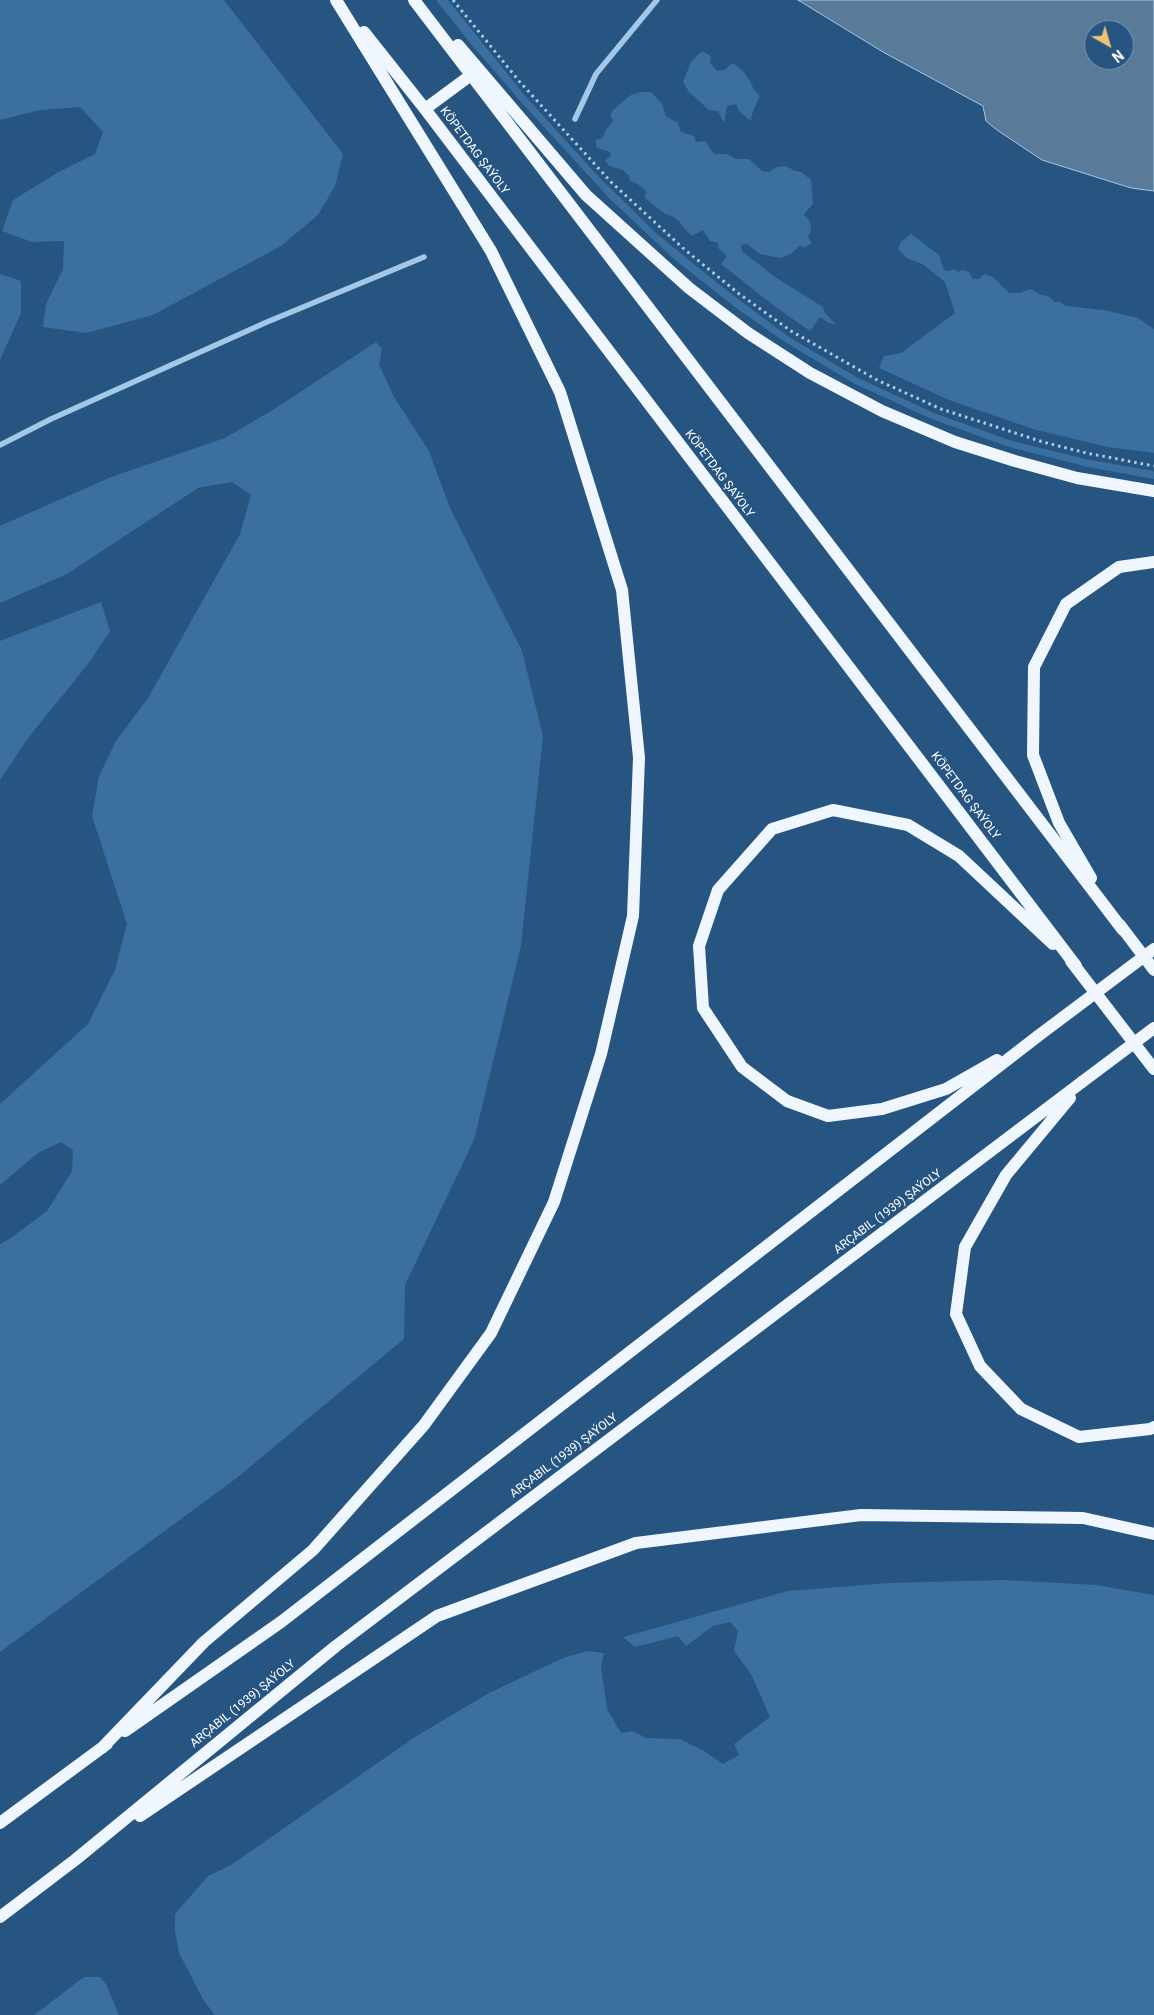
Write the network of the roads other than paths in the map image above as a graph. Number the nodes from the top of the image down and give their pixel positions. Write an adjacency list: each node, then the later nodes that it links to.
1 (337, 0): 5 (main road, KÖPETDAG ŞAÝOLY); 18 (main road)
2 (414, 0): 4 (main road)
3 (420, 0): 6 (main road)
4 (471, 75): 5 (main road); 8 (main road)
5 (425, 110): 10 (main road, KÖPETDAG ŞAÝOLY)
6 (1154, 491)
7 (1154, 562): 8 (main road)
8 (1123, 930): 11 (main road)
9 (1154, 948): 13 (main road, bridge)
10 (1076, 966): 13 (main road); 14 (main road)
11 (1154, 970)
12 (1154, 1028): 15 (main road, ARÇABIL (1939) ŞAÝOLY, bridge)
13 (1038, 1036): 18 (main road)
14 (1154, 1069)
15 (1082, 1082): 16 (main road); 20 (main road, ARÇABIL (1939) ŞAÝOLY)
16 (1154, 1427)
17 (1154, 1534): 20 (main road)
18 (102, 1748): 19 (main road)
19 (0, 1823)
20 (76, 1860): 21 (main road, ARÇABIL (1939) ŞAÝOLY)
21 (0, 1917)

